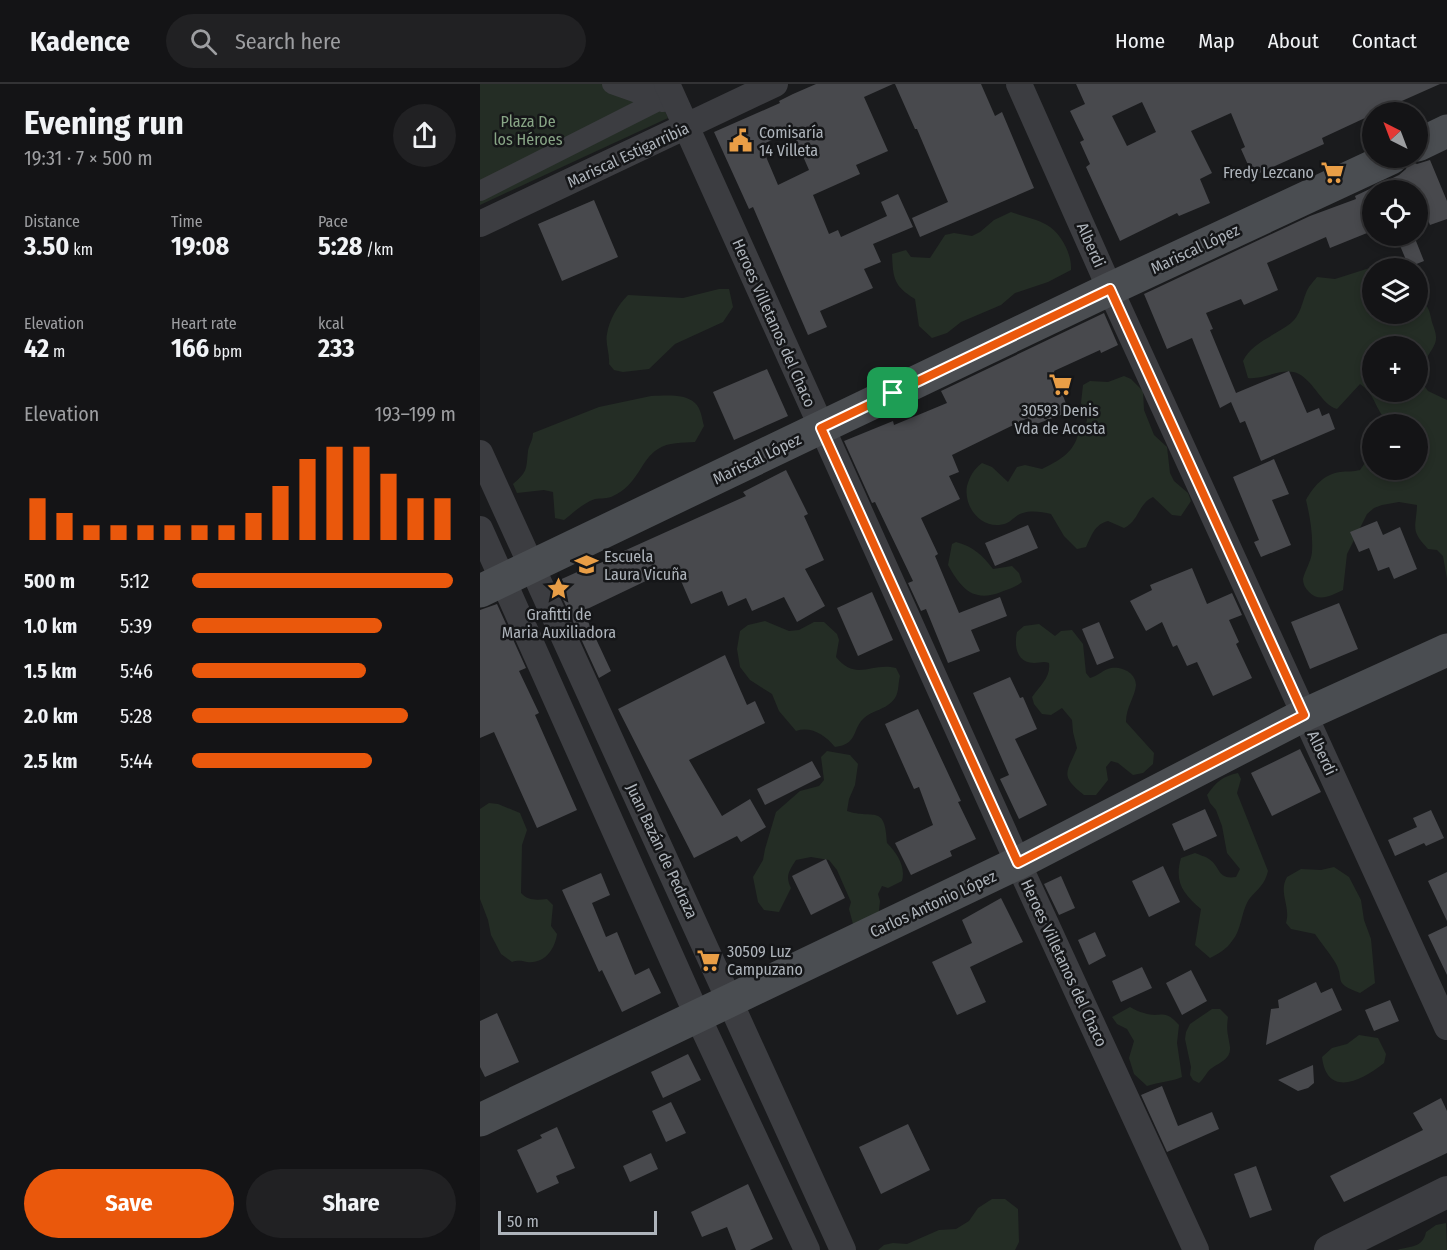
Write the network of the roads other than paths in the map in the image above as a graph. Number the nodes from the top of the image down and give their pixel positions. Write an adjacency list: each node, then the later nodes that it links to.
1 (612, 84): 4 (street)
2 (775, 84): 5 (street, Mariscal Estigarribia)
3 (1019, 84): 11 (street, Alberdi)
4 (658, 90): 5 (street, Heroes Villetanos del Chaco); 9 (street)
5 (686, 127): 10 (street, Mariscal Estigarribia); 12 (street, Heroes Villetanos del Chaco)
6 (1447, 131): 7 (main road)
7 (1428, 140)
8 (1370, 168): 11 (main road, Mariscal López)
9 (480, 191)
10 (480, 224)
11 (1110, 289): 12 (main road, Mariscal López); 18 (street, Alberdi)
12 (821, 428): 15 (main road, Mariscal López); 19 (street, Heroes Villetanos del Chaco)
13 (480, 453): 15 (street, Juan Bazán de Pedraza)
14 (480, 529): 16 (street)
15 (532, 568): 16 (main road, Mariscal López); 20 (street, Juan Bazán de Pedraza)
16 (492, 586): 21 (street)
17 (1447, 650): 18 (main road, Carlos Antonio López)
18 (1304, 715): 19 (main road, Carlos Antonio López); 22 (street, Alberdi)
19 (1018, 863): 20 (main road, Carlos Antonio López); 27 (street, Heroes Villetanos del Chaco)
20 (729, 1000): 21 (main road, Carlos Antonio López); 26 (street, Juan Bazán de Pedraza)
21 (697, 1015): 23 (main road, Carlos Antonio López); 25 (street)
22 (1447, 1027)
23 (480, 1120)
24 (1447, 1192): 28 (street)
25 (807, 1250)
26 (843, 1250)
27 (1196, 1250)
28 (1330, 1250)

